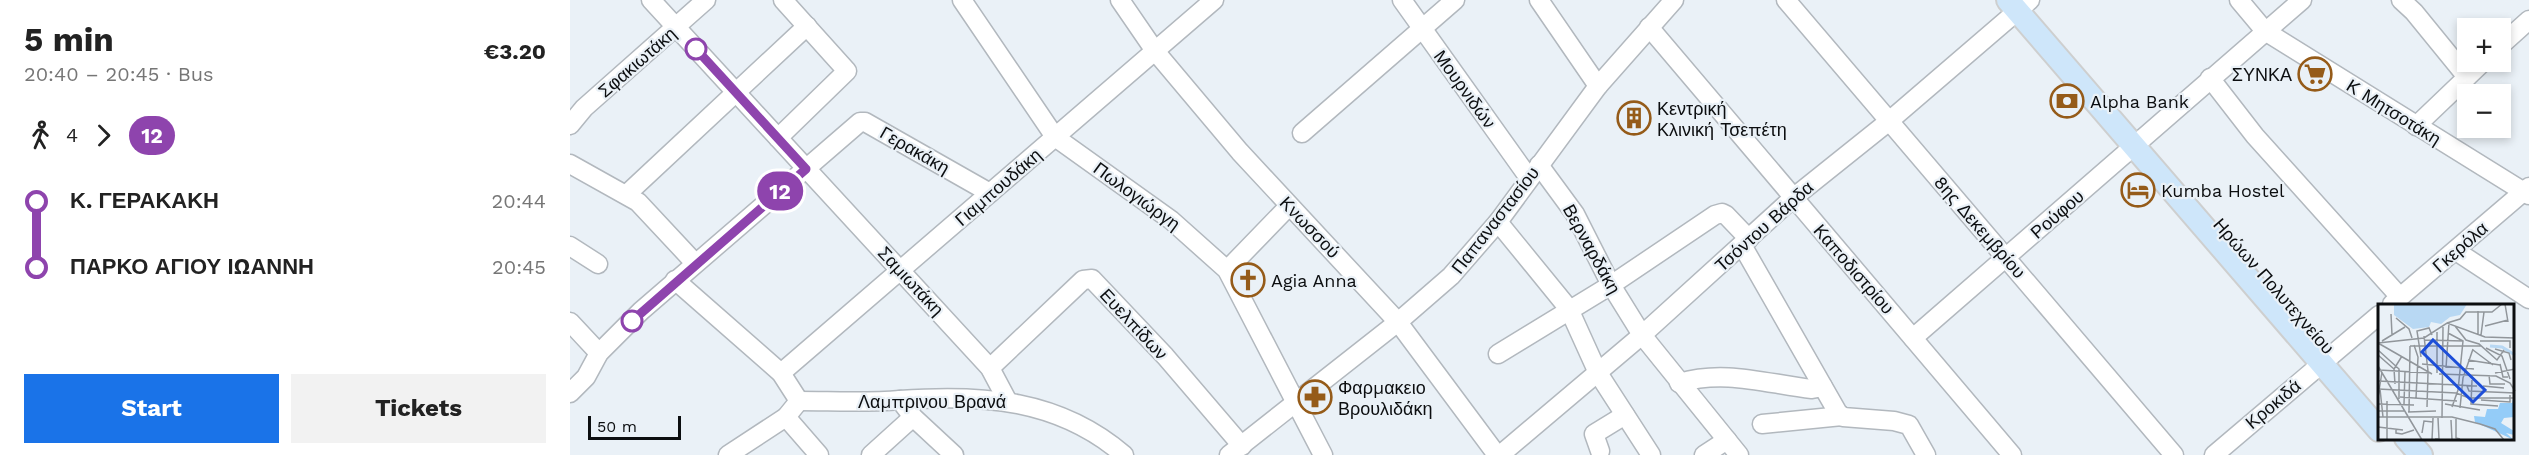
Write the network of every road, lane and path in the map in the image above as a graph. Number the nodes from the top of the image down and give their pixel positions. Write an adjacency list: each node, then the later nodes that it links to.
1 (651, 0): 19 (street, Σαμιωτάκη)
2 (706, 0): 19 (street, Σφακιωτάκη)
3 (783, 0): 17 (street)
4 (962, 0): 33 (street, Πωλογιώργη)
5 (1120, 0): 23 (street, Κνωσσού)
6 (1214, 0): 23 (street, Γιαμπουδάκη)
7 (1402, 0): 20 (street, Μουρνιδών)
8 (1455, 0): 20 (street)
9 (1539, 0): 27 (street)
10 (1674, 0): 18 (street, Παπαναστασίου)
11 (1786, 0): 29 (street, 8ης Δεκεμβρίου)
12 (2239, 0): 21 (street, Κ Μητσοτάκη)
13 (2302, 0): 21 (street, Ρούφου)
14 (2401, 0): 25 (street)
15 (2022, 3): 29 (street, Τσόντου Βάρδα); 35 (main road, Ηρώων Πολυτεχνείου)
16 (2529, 20): 22 (street)
17 (807, 26): 28 (street); 34 (street)
18 (1649, 27): 27 (street, Παπαναστασίου); 42 (street, Καποδιστρίου)
19 (676, 28): 28 (street, Σαμιωτάκη); 30 (street, Σφακιωτάκη)
20 (1422, 28): 32 (street); 38 (street, Μουρνιδών)
21 (2265, 31): 26 (street, Ρούφου); 31 (street, Κ Μητσοτάκη)
22 (2511, 36)
23 (1155, 51): 33 (street, Γιαμπουδάκη); 43 (street, Κνωσσού)
24 (2472, 72): 25 (street)
25 (2467, 77): 31 (street)
26 (2210, 78): 35 (street, Ρούφου); 56 (street)
27 (1598, 86): 38 (street, Παπαναστασίου)
28 (736, 91): 34 (street, Σαμιωτάκη); 41 (street)
29 (1888, 122): 42 (street, Τσόντου Βάρδα); 48 (street, 8ης Δεκεμβρίου)
30 (570, 125)
31 (2416, 126): 39 (street, Κ Μητσοτάκη)
32 (1302, 133)
33 (1055, 137): 40 (street, Γιαμπουδάκη); 52 (street, Πωλογιώργη)
34 (778, 138): 37 (street, Σαμιωτάκη)
35 (2140, 141): 48 (street, Ρούφου); 65 (main road, Ηρώων Πολυτεχνείου)
36 (570, 164): 41 (street)
37 (806, 169): 40 (street, Γερακάκη); 49 (street, Γερακάκη); 51 (street, Σαμιωτάκη)
38 (1534, 171): 44 (street, Παπαναστασίου); 54 (street, Βερναρδάκη)
39 (2527, 191): 47 (street, Γκερόλα)
40 (990, 193): 51 (street, Γιαμπουδάκη)
41 (627, 194): 49 (street)
42 (1793, 198): 45 (street, Τσόντου Βάρδα); 62 (street, Καποδιστρίου)
43 (1289, 206): 52 (street); 60 (street, Κνωσσού)
44 (1498, 222): 57 (street); 60 (street, Παπαναστασίου)
45 (1745, 242): 54 (street); 61 (street, Τσόντου Βάρδα); 70 (street)
46 (570, 246): 50 (street)
47 (2456, 251): 55 (street); 56 (street, Γκερόλα)
48 (2007, 257): 62 (street, Ρούφου); 100 (street, 8ης Δεκεμβρίου)
49 (695, 263): 53 (street, Γερακάκη)
50 (598, 264)
51 (901, 270): 66 (street, Σαμιωτάκη); 67 (street, Γιαμπουδάκη)
52 (1227, 270): 75 (street, Πωλογιώργη)
53 (675, 280): 63 (street, Γερακάκη); 67 (street)
54 (1611, 285): 57 (street); 61 (street, Βερναρδάκη)
55 (2529, 299)
56 (2395, 301)
57 (1569, 309): 64 (street); 68 (street)
58 (2378, 316): 65 (street)
59 (570, 322): 63 (street)
60 (1398, 322): 75 (street, Παπαναστασίου); 95 (street, Κνωσσού)
61 (1642, 335): 68 (street, Τσόντου Βάρδα); 69 (street, Βερναρδάκη)
62 (1913, 338): 88 (street, Καποδιστρίου)
63 (599, 353): 71 (street, Γερακάκη)
64 (1498, 354)
65 (2327, 359): 76 (main road, Ηρώων Πολυτεχνείου); 82 (main road); 101 (street, Κροκιδά)
66 (990, 368): 73 (street, Σαμιωτάκη); 86 (street, Ευελπίδων)
67 (781, 373): 74 (street)
68 (1598, 373): 77 (street); 95 (street, Τσόντου Βάρδα)
69 (1679, 383): 70 (street); 83 (street, Βερναρδάκη)
70 (1823, 387): 78 (street)
71 (570, 393)
72 (900, 400): 73 (street, Λαμπρινου Βρανά); 74 (street, Λαμπρινου Βρανά); 80 (street)
73 (1007, 400): 93 (street, Λαμπρινου Βρανά)
74 (799, 401): 79 (street)
75 (1297, 402): 86 (street, Παπαναστασίου); 94 (street, Πωλογιώργη)
76 (2378, 406)
77 (1625, 415): 87 (street); 96 (street)
78 (1842, 416): 81 (street); 99 (street)
79 (786, 417): 89 (street); 90 (street)
80 (913, 417): 91 (street); 92 (street)
81 (1762, 424)
82 (2378, 429)
83 (1727, 440): 97 (street); 98 (street, Βερναρδάκη)
84 (2388, 440): 102 (main road)
85 (2408, 440): 103 (main road)
86 (1236, 450)
87 (1600, 451)
88 (2005, 453)
89 (728, 455)
90 (819, 455)
91 (871, 455)
92 (954, 455)
93 (1124, 455)
94 (1323, 455)
95 (1498, 455)
96 (1651, 455)
97 (1704, 455)
98 (1739, 455)
99 (1926, 455)
100 (2174, 455)
101 (2214, 455)
102 (2401, 455)
103 (2421, 455)

